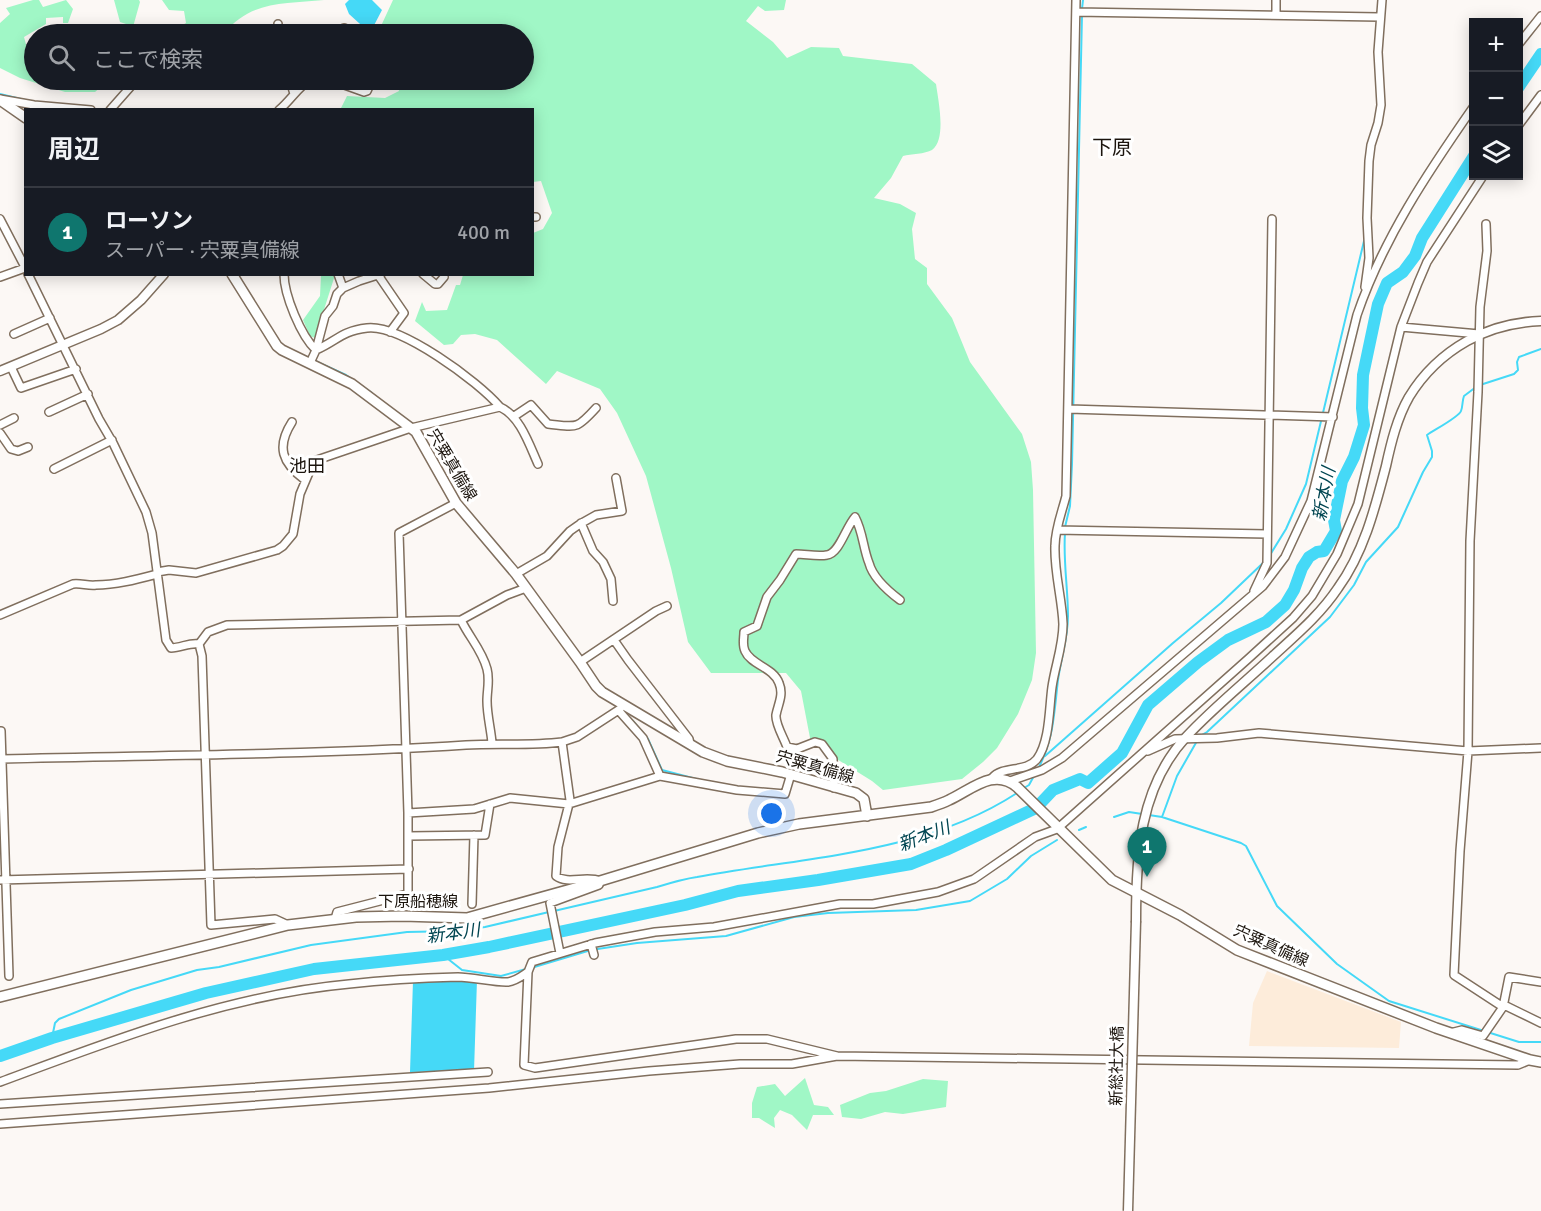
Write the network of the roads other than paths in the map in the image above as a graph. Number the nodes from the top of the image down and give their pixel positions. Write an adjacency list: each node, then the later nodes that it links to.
1 (1076, 0): 4 (street)
2 (1276, 0): 5 (street)
3 (1382, 0): 7 (street)
4 (1076, 12): 5 (street); 54 (street)
5 (1276, 15): 7 (street)
6 (1541, 16): 8 (street)
7 (1379, 18): 38 (street)
8 (1523, 39)
9 (128, 90): 16 (street)
10 (293, 90): 12 (street)
11 (298, 90): 12 (street)
12 (294, 94): 17 (street)
13 (1541, 95): 20 (street)
14 (0, 100): 15 (street); 19 (main road)
15 (68, 108)
16 (112, 108)
17 (281, 108)
18 (1469, 112): 38 (street)
19 (24, 117)
20 (1523, 119)
21 (1480, 180): 41 (street)
22 (0, 219): 25 (street)
23 (1272, 219): 56 (street)
24 (1486, 224): 44 (street)
25 (24, 266)
26 (24, 268): 35 (street)
27 (29, 276): 39 (street)
28 (162, 276): 45 (street)
29 (233, 276): 47 (main road, 宍粟真備線)
30 (284, 276): 46 (street)
31 (339, 276): 37 (street)
32 (377, 276): 37 (street)
33 (381, 276): 42 (street)
34 (425, 276): 36 (street)
35 (0, 277)
36 (444, 277)
37 (343, 288): 46 (street)
38 (1366, 289): 58 (street)
39 (50, 318): 43 (street); 45 (street)
40 (1541, 321): 44 (street, 新総社大橋)
41 (1401, 327): 44 (street); 97 (street)
42 (390, 332): 46 (street); 52 (street)
43 (14, 334)
44 (1479, 334): 89 (street, 新総社大橋); 95 (street)
45 (65, 345): 48 (street); 49 (street)
46 (316, 350): 47 (street)
47 (310, 363): 62 (main road, 宍粟真備線)
48 (11, 367): 49 (street); 50 (street)
49 (76, 369): 51 (street)
50 (0, 371)
51 (88, 394): 55 (street); 64 (street)
52 (500, 407): 57 (street); 62 (street)
53 (596, 408): 57 (street)
54 (1069, 409): 56 (street); 72 (street)
55 (49, 412)
56 (1269, 413): 58 (street); 73 (street)
57 (513, 417): 66 (street)
58 (1333, 417): 77 (street)
59 (14, 418): 61 (street)
60 (292, 422): 69 (street)
61 (0, 425)
62 (411, 428): 69 (street); 70 (main road, 宍粟真備線)
63 (0, 433): 65 (street)
64 (112, 440): 67 (street); 74 (street)
65 (28, 447)
66 (538, 464)
67 (54, 469)
68 (616, 478): 71 (street)
69 (305, 480): 74 (street)
70 (456, 503): 75 (main road, 宍粟真備線); 82 (street)
71 (581, 523): 75 (street); 79 (street)
72 (1057, 530): 73 (street); 101 (street)
73 (1267, 534): 77 (street)
74 (157, 573): 81 (street); 85 (street)
75 (518, 573): 76 (main road, 宍粟真備線)
76 (526, 588): 83 (street); 86 (main road, 宍粟真備線)
77 (1251, 596): 102 (street)
78 (900, 600): 103 (street)
79 (613, 601)
80 (667, 606): 84 (street)
81 (0, 612)
82 (402, 620): 83 (street); 85 (street); 94 (street)
83 (462, 620): 91 (street)
84 (614, 640): 86 (street); 92 (street)
85 (199, 644): 96 (street)
86 (580, 662): 87 (main road, 宍粟真備線)
87 (620, 707): 90 (street); 92 (main road, 宍粟真備線); 100 (street)
88 (1, 731): 98 (street)
89 (1185, 738): 95 (street); 97 (street); 115 (street, 新総社大橋)
90 (562, 742): 91 (street); 105 (street)
91 (492, 743): 94 (street)
92 (690, 745): 99 (main road, 宍粟真備線)
93 (1541, 748): 95 (street)
94 (405, 749): 96 (street); 106 (street)
95 (1468, 752): 124 (street)
96 (206, 753): 98 (street); 112 (street)
97 (1141, 755): 108 (street)
98 (2, 759): 113 (street)
99 (791, 774): 100 (street); 103 (main road, 宍粟真備線)
100 (660, 776): 105 (street)
101 (992, 778): 102 (main road); 107 (main road)
102 (1014, 784): 108 (main road, 宍粟真備線)
103 (834, 788): 107 (main road, 宍粟真備線)
104 (490, 804): 105 (street); 106 (street); 109 (street)
105 (569, 804): 114 (street)
106 (408, 813): 110 (street)
107 (867, 816): 114 (main road, 下原船穂線)
108 (1055, 827): 115 (main road, 宍粟真備線); 119 (street)
109 (474, 835): 110 (street); 116 (street)
110 (409, 836): 111 (street)
111 (409, 868): 112 (street); 117 (street)
112 (210, 874): 113 (street); 118 (street)
113 (4, 881): 121 (street)
114 (600, 881): 117 (main road, 下原船穂線); 119 (street)
115 (1136, 894): 126 (main road, 宍粟真備線); 134 (street, 新総社大橋, bridge)
116 (472, 904)
117 (335, 919): 118 (main road, 下原船穂線)
118 (288, 925): 123 (main road, 下原船穂線)
119 (560, 953): 120 (street)
120 (528, 972): 127 (street); 131 (street)
121 (9, 976)
122 (1541, 982): 124 (street)
123 (0, 997)
124 (1504, 1006): 125 (street); 126 (street)
125 (1541, 1023)
126 (1450, 1033): 128 (main road, 宍粟真備線)
127 (837, 1056): 128 (street); 133 (street)
128 (1530, 1060): 129 (main road, 宍粟真備線)
129 (1541, 1062)
130 (488, 1072): 132 (street)
131 (0, 1082)
132 (0, 1104)
133 (0, 1124)
134 (1128, 1211)

